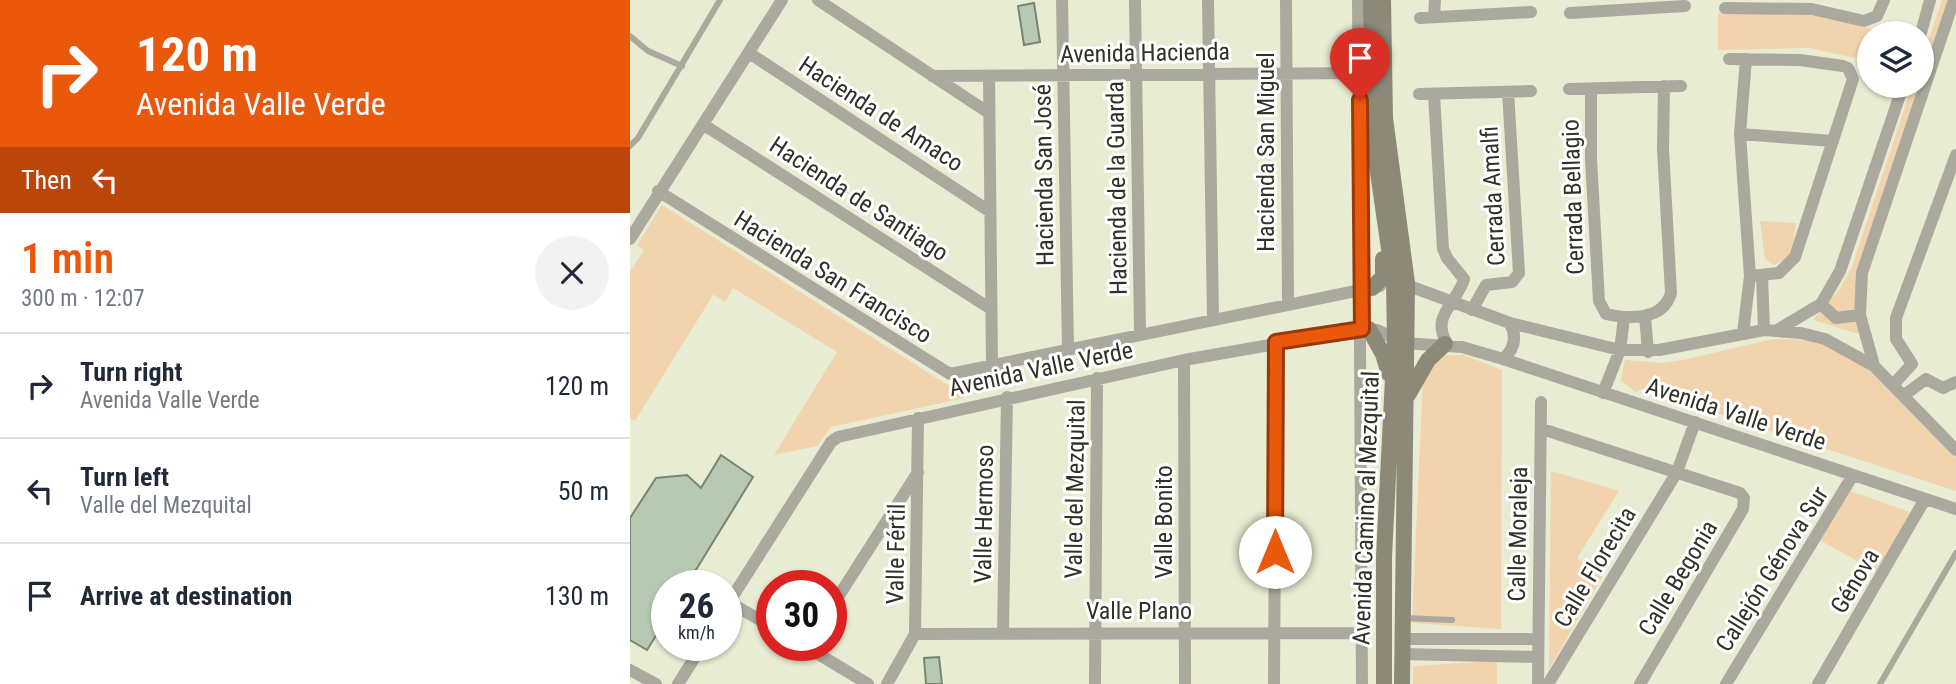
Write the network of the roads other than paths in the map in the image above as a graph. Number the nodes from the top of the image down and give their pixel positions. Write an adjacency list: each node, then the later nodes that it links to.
1 (720, 0): 30 (lane)
2 (782, 0): 27 (street)
3 (818, 0): 36 (street)
4 (1062, 0): 34 (street, Hacienda San José)
5 (1135, 0): 35 (street, Hacienda de la Guarda)
6 (1208, 0): 31 (street)
7 (1286, 0): 32 (street, Hacienda San Miguel)
8 (1358, 0): 33 (street)
9 (1371, 0): 51 (main road, Avenida Camino al Mezquital)
10 (1383, 0): 58 (main road, Avenida Camino al Mezquital)
11 (1435, 0): 23 (street)
12 (1884, 0): 16 (street)
13 (1930, 0): 25 (street)
14 (1954, 0): 65 (street)
15 (1661, 3): 18 (street); 19 (street)
16 (1812, 4): 17 (street)
17 (1732, 5)
18 (1587, 6): 22 (street)
19 (1685, 6)
20 (1509, 7): 21 (street); 23 (street)
21 (1531, 12)
22 (1570, 13)
23 (1434, 17): 24 (street)
24 (1420, 18)
25 (1924, 21)
26 (630, 36): 30 (lane)
27 (749, 52): 48 (street); 55 (street, Hacienda de Amaco)
28 (1729, 59): 29 (street)
29 (1746, 59): 49 (street); 50 (street)
30 (682, 66): 52 (lane)
31 (1209, 73): 32 (street, Avenida Hacienda); 35 (street, Avenida Hacienda); 67 (street)
32 (1286, 73): 33 (street, Avenida Hacienda); 61 (street, Hacienda San Miguel)
33 (1360, 73): 59 (street)
34 (1063, 75): 35 (street, Avenida Hacienda); 37 (street, Avenida Hacienda); 78 (street, Hacienda San José)
35 (1137, 75): 73 (street, Hacienda de la Guarda)
36 (932, 76): 37 (street, Avenida Hacienda); 47 (street)
37 (989, 76): 47 (street)
38 (1664, 86): 39 (street, Cerrada Bellagio); 41 (street, Cerrada Bellagio); 66 (street)
39 (1681, 86)
40 (1569, 89): 41 (street)
41 (1591, 89): 68 (street, Cerrada Bellagio)
42 (1531, 91): 43 (street, Cerrada Amalfi)
43 (1508, 92): 45 (street, Cerrada Amalfi); 64 (street, Cerrada Amalfi)
44 (1419, 94): 45 (street, Cerrada Amalfi)
45 (1434, 94): 60 (street, Cerrada Amalfi)
46 (1899, 98): 62 (street)
47 (989, 113): 55 (street)
48 (704, 125): 54 (street); 63 (street, Hacienda de Santiago)
49 (1740, 134): 50 (street); 57 (street)
50 (1833, 141): 57 (street)
51 (1374, 145): 58 (main road, Avenida Camino al Mezquital); 59 (main road)
52 (630, 146)
53 (1956, 155): 87 (street)
54 (658, 191): 56 (street); 83 (street, Hacienda San Francisco)
55 (989, 211): 63 (street)
56 (630, 239)
57 (1756, 275): 72 (street); 74 (street)
58 (1400, 283): 59 (street, Avenida Valle Verde); 60 (street, Avenida Valle Verde); 75 (main road, Avenida Camino al Mezquital)
59 (1367, 289): 61 (street, Avenida Valle Verde); 70 (street)
60 (1451, 302): 64 (street, Avenida Valle Verde); 77 (street)
61 (1288, 303): 67 (street, Avenida Valle Verde)
62 (1821, 304): 65 (street); 71 (street)
63 (991, 309): 83 (street)
64 (1472, 310): 69 (street, Avenida Valle Verde)
65 (1860, 315): 84 (street)
66 (1645, 316): 68 (street); 80 (street)
67 (1213, 318): 73 (street, Avenida Valle Verde)
68 (1624, 318): 79 (street)
69 (1510, 323): 79 (street, Avenida Valle Verde); 81 (street)
70 (1366, 329): 75 (street, Avenida Valle Verde); 76 (street, Avenida Valle Verde); 89 (main road); 111 (street)
71 (1779, 329): 72 (street, Avenida Valle Verde); 84 (street, Avenida Valle Verde)
72 (1764, 330): 74 (street, Avenida Valle Verde)
73 (1140, 333): 78 (street, Avenida Valle Verde)
74 (1743, 333): 80 (street, Avenida Valle Verde)
75 (1401, 341): 77 (street, Avenida Valle Verde); 89 (main road, Avenida Camino al Mezquital)
76 (1276, 342): 82 (street, Avenida Valle Verde); 110 (street)
77 (1447, 344): 81 (street, Avenida Valle Verde); 89 (main road)
78 (1068, 350): 83 (street, Avenida Valle Verde)
79 (1620, 351): 80 (street, Avenida Valle Verde); 88 (street)
80 (1648, 352)
81 (1503, 359): 88 (street, Avenida Valle Verde)
82 (1184, 360): 85 (street, Avenida Valle Verde); 109 (street, Valle Bonito)
83 (992, 365)
84 (1874, 366): 87 (street, Avenida Valle Verde)
85 (1097, 378): 91 (street, Avenida Valle Verde); 107 (street, Valle del Mezquital)
86 (1956, 382): 90 (street)
87 (1893, 385): 90 (street, Avenida Valle Verde)
88 (1603, 393): 94 (street, Avenida Valle Verde)
89 (1399, 395): 105 (main road, Avenida Camino al Mezquital); 115 (main road, Avenida Camino al Mezquital)
90 (1903, 396): 96 (street, Avenida Valle Verde)
91 (1007, 397): 93 (street, Avenida Valle Verde); 108 (street, Valle Hermoso)
92 (1541, 401): 95 (street, Calle Moraleja)
93 (918, 418): 97 (street, Valle Fértil); 103 (street, Avenida Valle Verde)
94 (1695, 422): 98 (street, Calle Florecita); 99 (street, Avenida Valle Verde)
95 (1542, 429): 98 (street); 114 (street, Calle Moraleja)
96 (1956, 450)
97 (918, 471): 104 (street); 112 (street, Valle Fértil)
98 (1677, 472): 132 (street, Calle Florecita); 133 (street, Calle Begonia)
99 (1853, 475): 100 (street, Avenida Valle Verde); 134 (street, Callejón Génova Sur)
100 (1925, 499): 101 (street, Avenida Valle Verde); 135 (street, Génova)
101 (1956, 509)
102 (1956, 553): 136 (lane)
103 (742, 582)
104 (847, 583)
105 (1402, 618): 106 (lane); 115 (main road, Avenida Camino al Mezquital)
106 (1452, 620)
107 (1095, 631): 108 (street, Valle Plano); 109 (street, Valle Plano); 125 (street, Valle del Mezquital)
108 (1003, 632): 112 (street, Valle Plano)
109 (1185, 632): 110 (street, Valle Plano); 126 (street, Valle Bonito)
110 (1274, 632): 111 (street, Valle Plano); 127 (street)
111 (1362, 633): 128 (street)
112 (915, 634): 124 (street, Valle Fértil)
113 (1483, 639): 114 (street); 115 (street); 116 (street)
114 (1537, 639): 117 (street, Calle Moraleja)
115 (1394, 643): 116 (street); 129 (main road, Avenida Camino al Mezquital); 130 (main road, Avenida Camino al Mezquital)
116 (1483, 656): 117 (street)
117 (1537, 657): 131 (street, Calle Moraleja)
118 (693, 661): 122 (street)
119 (830, 661): 123 (street)
120 (630, 670): 121 (street)
121 (656, 684)
122 (678, 684)
123 (868, 684)
124 (887, 684)
125 (1095, 684)
126 (1185, 684)
127 (1274, 684)
128 (1362, 684)
129 (1384, 684)
130 (1402, 684)
131 (1538, 684)
132 (1548, 684)
133 (1640, 684)
134 (1726, 684)
135 (1818, 684)
136 (1880, 684)

